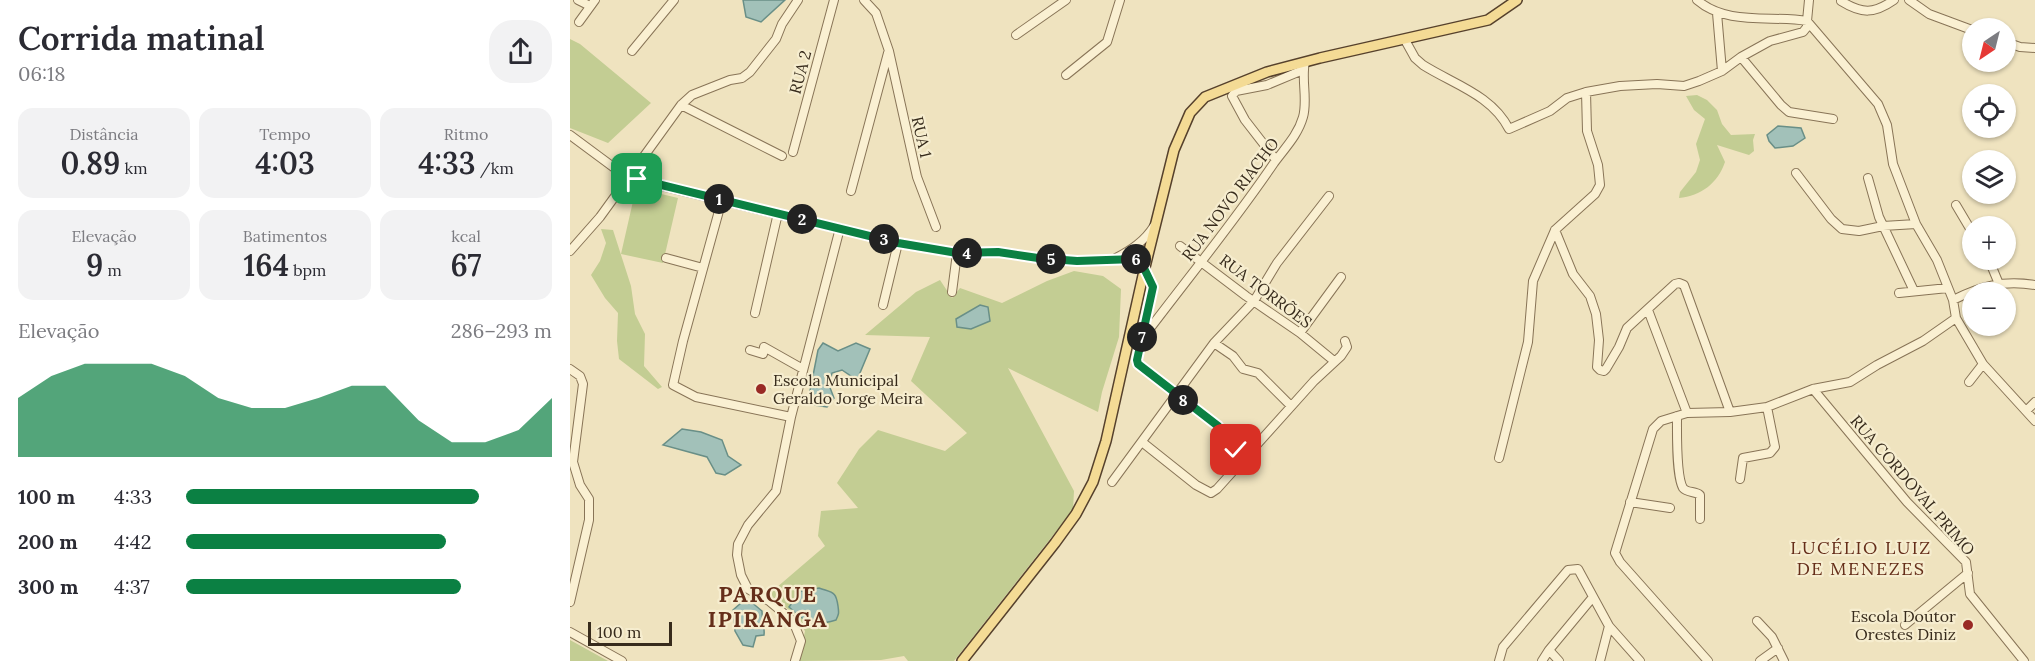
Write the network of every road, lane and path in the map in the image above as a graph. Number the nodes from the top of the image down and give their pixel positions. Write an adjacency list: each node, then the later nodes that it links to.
1 (578, 0): 14 (street)
2 (674, 0): 23 (street)
3 (798, 0): 30 (street)
4 (834, 0): 33 (street, RUA 2)
5 (864, 0): 24 (street, RUA 1)
6 (1066, 0): 19 (street)
7 (1120, 0): 28 (street)
8 (1517, 0): 20 (main road)
9 (1697, 0): 15 (street)
10 (1809, 0): 16 (street)
11 (1894, 0): 13 (street)
12 (1909, 0): 18 (street)
13 (1841, 1)
14 (593, 3): 17 (street)
15 (1718, 14): 16 (street); 27 (street)
16 (1807, 21): 25 (street); 46 (street)
17 (579, 22)
18 (1962, 26)
19 (1016, 35)
20 (1405, 40): 26 (main road); 29 (street)
21 (2016, 46): 22 (street)
22 (2035, 48)
23 (632, 51)
24 (889, 51): 39 (street); 48 (street, RUA 1)
25 (1741, 57): 27 (street); 31 (street)
26 (1304, 66): 35 (street, RUA NOVO RIACHO); 35 (street); 45 (main road)
27 (1722, 71): 29 (street)
28 (1066, 75)
29 (1586, 92): 50 (street)
30 (681, 105): 34 (street); 37 (street)
31 (1833, 119)
32 (570, 135): 37 (street)
33 (793, 152)
34 (782, 156)
35 (1276, 160): 57 (street, RUA NOVO RIACHO)
36 (1796, 173): 47 (street)
37 (628, 178): 41 (street); 53 (street)
38 (1868, 178): 47 (street)
39 (851, 191)
40 (1329, 196): 69 (street)
41 (722, 200): 43 (street); 58 (street)
42 (1956, 205): 44 (street)
43 (778, 213): 49 (street); 72 (street)
44 (1963, 216)
45 (1156, 223): 56 (street); 59 (main road)
46 (1916, 224): 47 (street); 63 (street)
47 (1883, 226): 64 (street)
48 (936, 227)
49 (840, 228): 51 (street); 82 (street)
50 (1555, 230): 71 (street); 97 (street)
51 (898, 243): 54 (street); 70 (street)
52 (1180, 246): 57 (street, RUA TORRÕES)
53 (570, 251)
54 (957, 253): 56 (street); 65 (street)
55 (666, 258): 58 (street)
56 (1115, 259): 59 (street)
57 (1201, 260): 69 (street, RUA TORRÕES); 75 (street, RUA NOVO RIACHO)
58 (703, 268): 93 (street)
59 (1144, 271): 75 (street); 115 (main road)
60 (1341, 277): 74 (street)
61 (2016, 284): 62 (street)
62 (2035, 285)
63 (1948, 288): 64 (street); 68 (street)
64 (1914, 291): 66 (street)
65 (952, 292)
66 (1899, 292)
67 (1962, 296): 68 (street)
68 (1953, 300): 73 (street)
69 (1254, 301): 74 (street, RUA TORRÕES); 77 (street)
70 (883, 305)
71 (1648, 310): 90 (street); 91 (street)
72 (755, 313)
73 (1956, 318): 80 (street); 84 (street)
74 (1300, 333): 79 (street, RUA TORRÕES)
75 (1142, 338): 85 (street)
76 (1345, 341): 79 (street)
77 (1214, 343): 85 (street); 87 (street)
78 (750, 350): 82 (street)
79 (1334, 361): 87 (street)
80 (1983, 364): 83 (street); 89 (street)
81 (570, 369): 98 (street)
82 (803, 369): 93 (street)
83 (1969, 382)
84 (1813, 389): 88 (street); 104 (street, RUA CORDOVAL PRIMO)
85 (1175, 394): 95 (street); 96 (street)
86 (2035, 402): 89 (street)
87 (1291, 406): 96 (street)
88 (1767, 407): 90 (street); 99 (street)
89 (2026, 411): 94 (street)
90 (1730, 412): 91 (street)
91 (1686, 413): 92 (street)
92 (1677, 416): 101 (street); 103 (street)
93 (791, 417): 114 (street)
94 (2035, 421)
95 (1142, 442): 96 (street); 100 (street)
96 (1247, 455)
97 (1499, 458)
98 (572, 467): 106 (street)
99 (1740, 479)
100 (1112, 483)
101 (1630, 502): 102 (street); 121 (street)
102 (1670, 507)
103 (1700, 519)
104 (1968, 573): 108 (street); 124 (street, RUA CORDOVAL PRIMO)
105 (1593, 597): 109 (street); 112 (street); 116 (street)
106 (570, 602)
107 (1757, 621): 111 (street)
108 (1905, 625)
109 (1609, 626): 119 (street); 120 (street)
110 (570, 632): 113 (street)
111 (1778, 648): 122 (street); 123 (street)
112 (1549, 650): 117 (street); 118 (street)
113 (622, 661)
114 (795, 661)
115 (962, 661)
116 (1499, 661)
117 (1542, 661)
118 (1559, 661)
119 (1600, 661)
120 (1639, 661)
121 (1708, 661)
122 (1760, 661)
123 (1784, 661)
124 (2024, 661)

